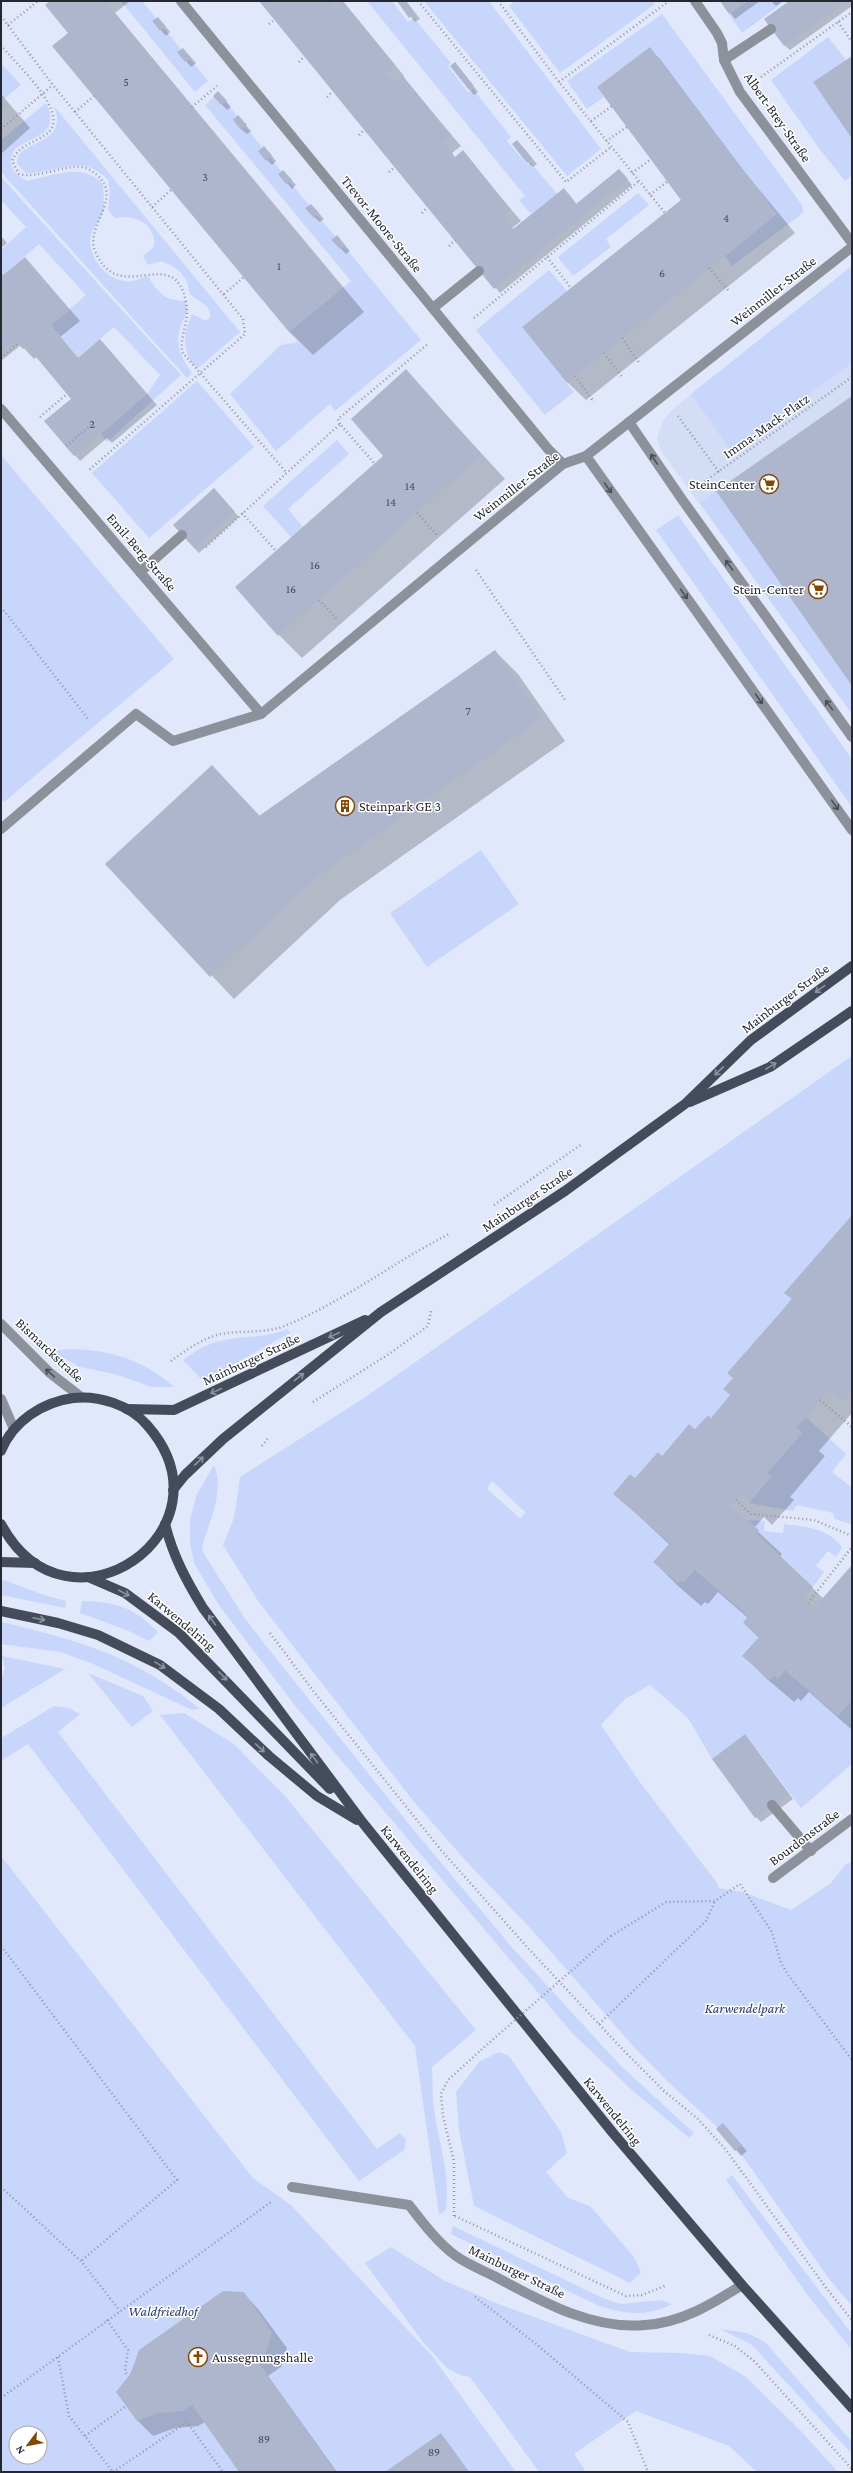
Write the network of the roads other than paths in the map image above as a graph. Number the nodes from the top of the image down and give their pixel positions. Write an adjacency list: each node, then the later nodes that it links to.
1 (182, 1): 8 (street, Trevor-Moore-Straße)
2 (696, 1): 4 (street, Albert-Brey-Straße)
3 (771, 29): 4 (street)
4 (724, 60): 5 (street, Albert-Brey-Straße)
5 (852, 243)
6 (852, 247): 10 (street, Weinmiller-Straße)
7 (479, 271): 8 (street)
8 (433, 308): 12 (street, Trevor-Moore-Straße)
9 (1, 409): 14 (street, Emil-Berg-Straße)
10 (629, 422): 11 (street, Weinmiller-Straße); 16 (street, one-way to 10)
11 (586, 456): 12 (street, Weinmiller-Straße); 18 (street, one-way to 18)
12 (562, 464): 15 (street, Weinmiller-Straße)
13 (182, 535): 14 (street)
14 (140, 572): 15 (street, Emil-Berg-Straße)
15 (261, 714): 17 (street)
16 (852, 737)
17 (1, 829)
18 (852, 830)
19 (852, 966): 21 (main road, Mainburger Straße, one-way to 21)
20 (852, 1011): 21 (main road, Mainburger Straße, one-way to 20)
21 (685, 1104): 22 (main road, Mainburger Straße)
22 (382, 1312): 26 (main road, Mainburger Straße, one-way to 26); 29 (main road, Mainburger Straße, one-way to 22)
23 (1, 1324): 24 (street, Bismarckstraße, one-way to 23)
24 (81, 1397): 26 (main road, Mainburger Straße); 27 (main road, Mainburger Straße)
25 (1, 1399): 27 (street)
26 (127, 1409): 29 (main road, Mainburger Straße)
27 (14, 1429): 28 (main road, Mainburger Straße)
28 (1, 1450)
29 (173, 1490): 31 (main road, Mainburger Straße)
30 (1, 1524): 33 (main road, Mainburger Straße)
31 (165, 1524): 34 (main road, Mainburger Straße); 38 (main road, Karwendelring, one-way to 31)
32 (1, 1562): 33 (main road, Mainburger Straße)
33 (35, 1563): 34 (main road, Mainburger Straße)
34 (88, 1577): 38 (main road, Karwendelring, one-way to 38)
35 (1, 1611): 38 (main road, one-way to 38)
36 (772, 1805): 39 (street)
37 (852, 1819): 39 (street, Bourdonstraße)
38 (363, 1823): 42 (main road, Karwendelring)
39 (811, 1850): 40 (street, Bourdonstraße)
40 (773, 1878)
41 (292, 2187): 42 (street, Mainburger Straße)
42 (742, 2285): 43 (main road, Karwendelring)
43 (852, 2408)

